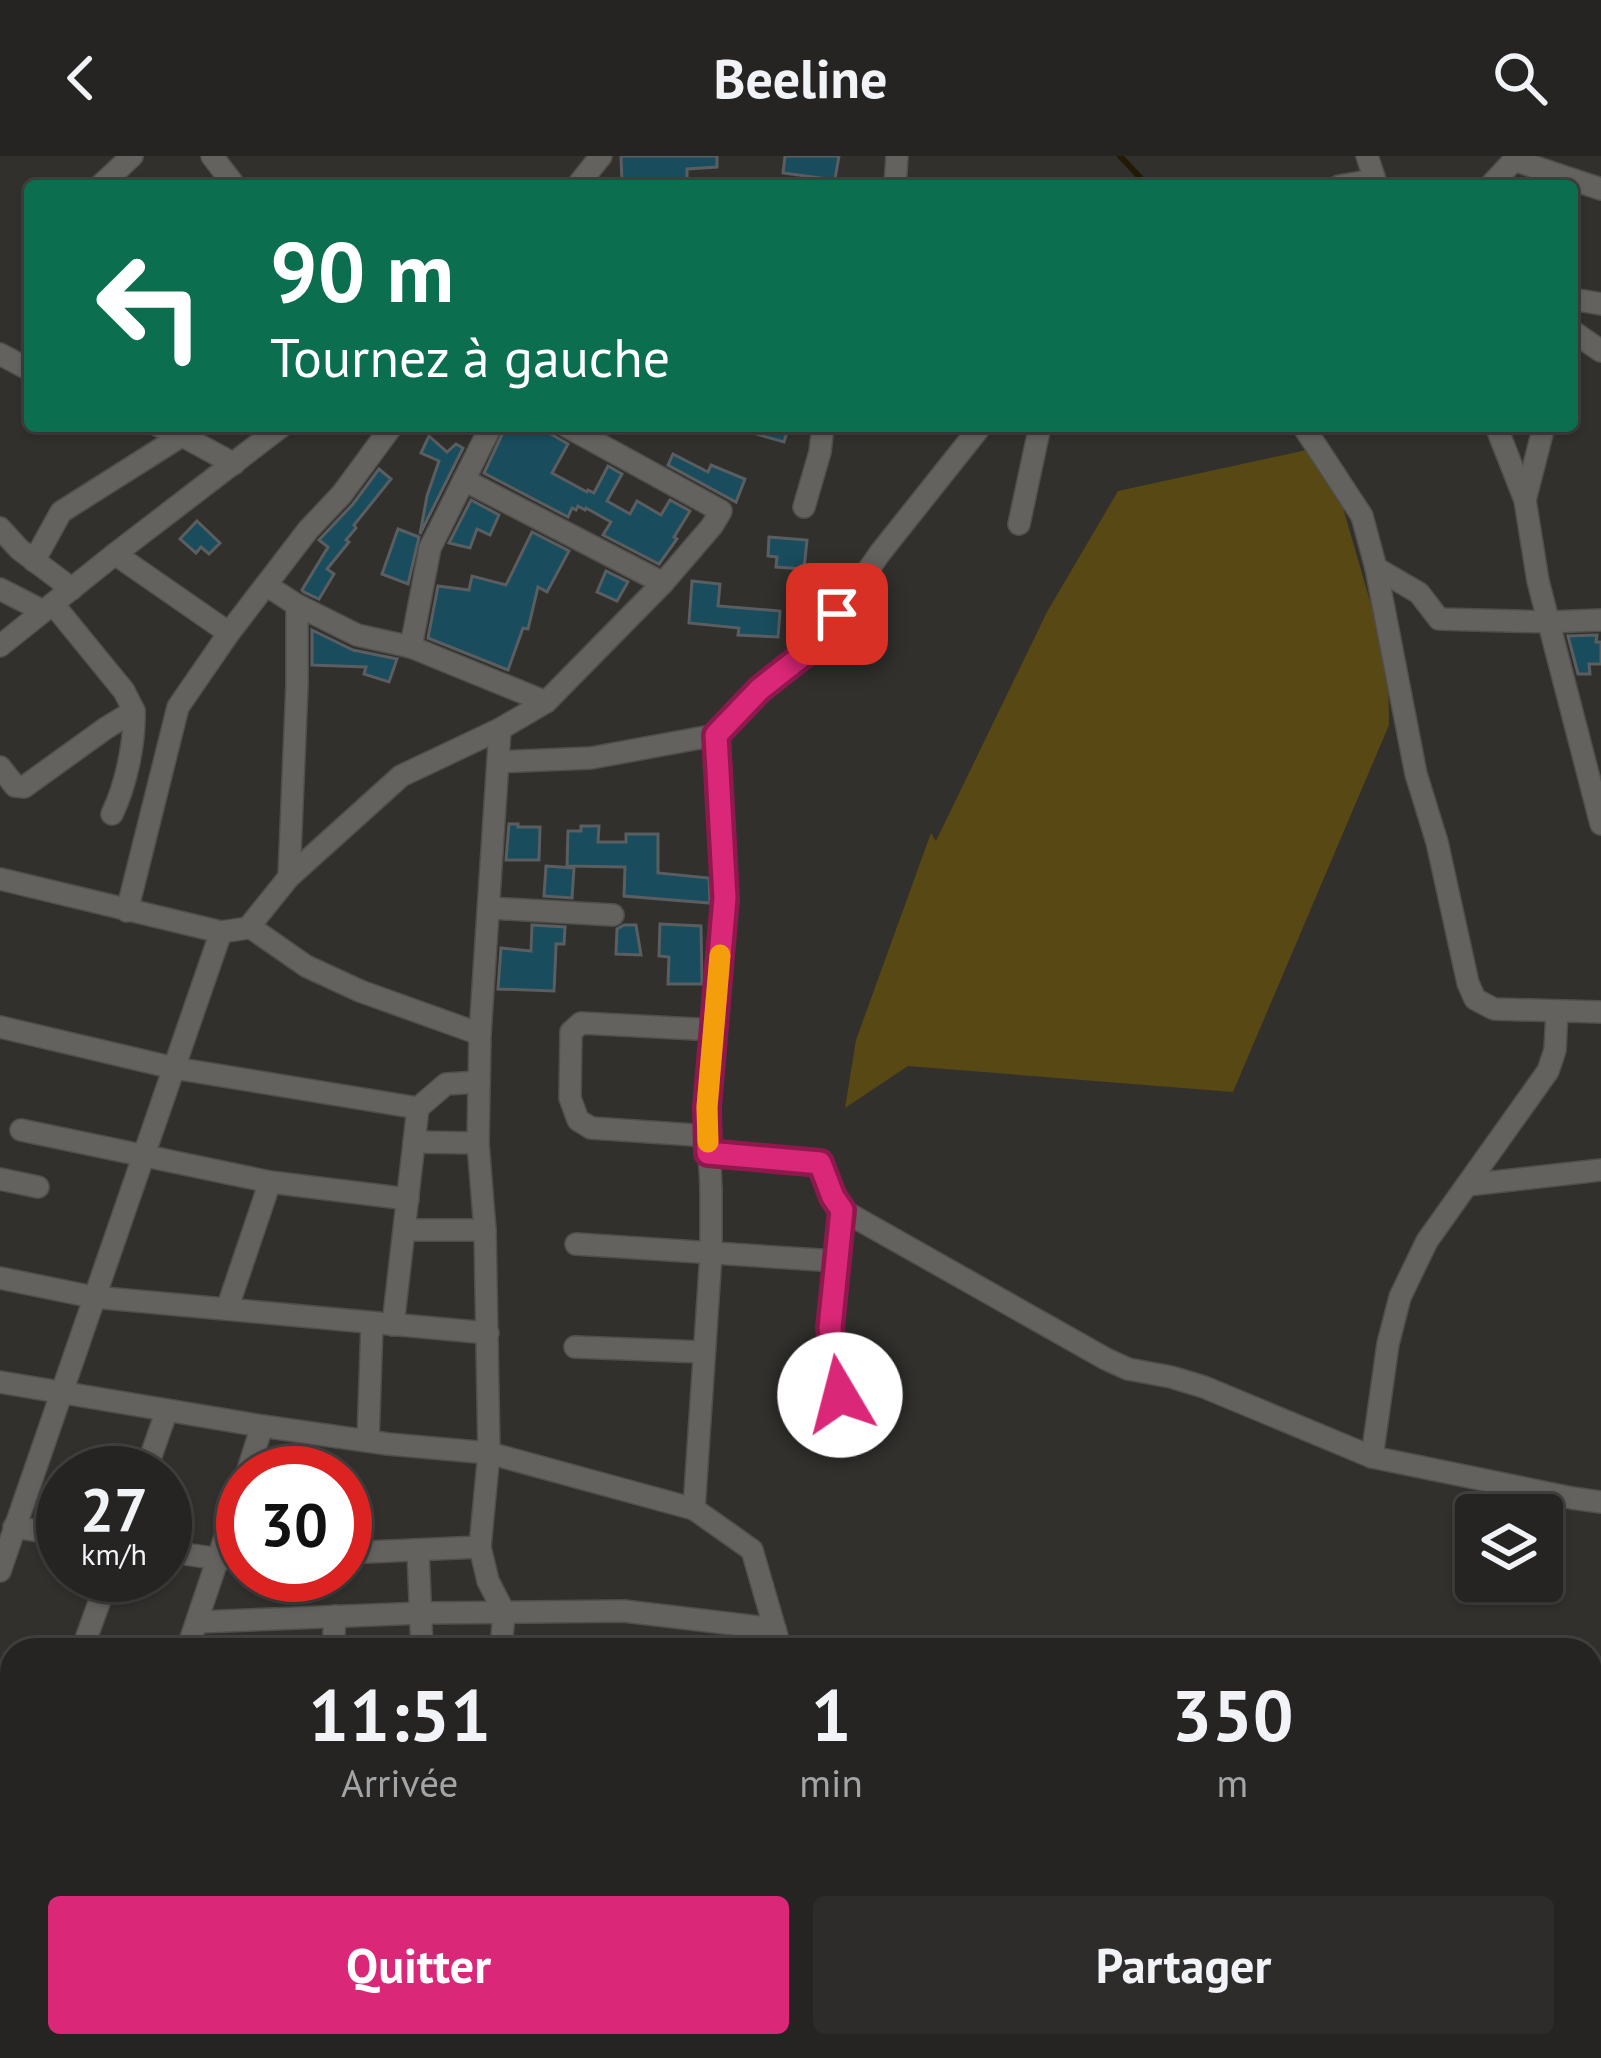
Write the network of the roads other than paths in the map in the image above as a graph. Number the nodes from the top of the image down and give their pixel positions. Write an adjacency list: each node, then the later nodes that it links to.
1 (132, 156): 4 (street)
2 (601, 156): 5 (street)
3 (1516, 158): 6 (street); 7 (street)
4 (106, 180)
5 (582, 180)
6 (1496, 180)
7 (1576, 180)
8 (186, 432): 27 (street)
9 (192, 432): 20 (street)
10 (274, 432): 20 (street)
11 (388, 432): 30 (street)
12 (488, 432): 21 (street)
13 (580, 432): 29 (street)
14 (822, 432): 23 (street)
15 (976, 432): 45 (street)
16 (1039, 432): 24 (street)
17 (1307, 432): 28 (street)
18 (1498, 432): 22 (street)
19 (1542, 432): 22 (street)
20 (234, 464): 26 (street)
21 (464, 480): 29 (street); 39 (street)
22 (1525, 500): 36 (street)
23 (804, 507)
24 (1018, 524)
25 (0, 528): 27 (street)
26 (115, 554): 32 (street); 37 (street)
27 (34, 561): 32 (street)
28 (1376, 568): 36 (street); 57 (street)
29 (663, 584): 40 (street)
30 (266, 585): 33 (street); 37 (street)
31 (0, 589): 34 (street)
32 (72, 589): 34 (street)
33 (297, 605): 39 (street); 50 (street)
34 (48, 607): 38 (street); 41 (street)
35 (1601, 620): 36 (street)
36 (1549, 622): 43 (street)
37 (229, 633): 53 (street)
38 (0, 646)
39 (411, 647): 40 (street)
40 (546, 702): 44 (street)
41 (134, 711): 47 (street); 48 (street)
42 (1601, 719): 43 (street)
43 (1574, 720): 49 (street)
44 (500, 729): 46 (street); 50 (street)
45 (716, 735): 46 (street); 60 (street)
46 (498, 763): 52 (street)
47 (0, 767)
48 (112, 814)
49 (1601, 824)
50 (289, 877): 55 (street)
51 (0, 879): 53 (street)
52 (489, 908): 54 (street); 61 (street)
53 (127, 911): 56 (street)
54 (613, 915)
55 (250, 927): 56 (street); 61 (street)
56 (221, 932): 62 (street)
57 (1557, 1011): 58 (street); 73 (street)
58 (1601, 1012)
59 (0, 1027): 62 (street)
60 (715, 1030): 68 (street); 68 (street)
61 (480, 1034): 63 (street)
62 (174, 1068): 64 (street); 69 (street)
63 (479, 1082): 64 (street); 67 (street)
64 (418, 1108): 66 (street)
65 (22, 1130): 69 (street)
66 (414, 1142): 67 (street); 75 (street)
67 (478, 1143): 78 (street)
68 (708, 1144): 76 (street); 80 (street)
69 (142, 1157): 72 (street); 83 (street)
70 (1601, 1170): 73 (street)
71 (0, 1179): 74 (street)
72 (270, 1183): 75 (street); 84 (street)
73 (1467, 1185): 98 (street)
74 (38, 1187)
75 (408, 1199): 77 (street)
76 (842, 1210): 81 (street); 98 (street)
77 (405, 1230): 78 (street); 85 (street)
78 (485, 1230): 86 (street)
79 (576, 1244): 80 (street)
80 (711, 1254): 81 (street); 88 (street)
81 (836, 1261): 91 (street)
82 (0, 1277): 83 (street)
83 (93, 1297): 84 (street); 90 (street)
84 (227, 1310): 85 (street)
85 (382, 1324): 86 (street); 94 (street)
86 (488, 1333): 97 (street)
87 (575, 1347): 88 (street)
88 (704, 1352): 101 (street)
89 (0, 1382): 90 (street)
90 (60, 1392): 92 (street); 100 (street)
91 (840, 1395)
92 (167, 1410): 93 (street); 95 (street)
93 (262, 1426): 94 (street); 96 (street)
94 (368, 1441): 97 (street)
95 (154, 1446)
96 (256, 1446)
97 (489, 1453): 101 (street); 104 (street)
98 (1372, 1457): 99 (street)
99 (1601, 1502)
100 (11, 1504): 102 (street)
101 (694, 1509): 120 (street)
102 (14, 1527): 103 (street); 107 (street)
103 (36, 1531)
104 (480, 1547): 105 (street); 111 (street)
105 (418, 1550): 106 (street); 110 (street)
106 (372, 1552)
107 (1, 1566)
108 (216, 1568): 113 (street)
109 (99, 1602): 114 (street)
110 (422, 1612): 111 (street); 112 (street); 117 (street)
111 (504, 1612): 118 (street); 119 (street)
112 (335, 1616): 113 (street); 116 (street)
113 (198, 1622): 115 (street)
114 (86, 1638)
115 (192, 1638)
116 (334, 1638)
117 (422, 1638)
118 (502, 1638)
119 (767, 1638)
120 (777, 1638)

